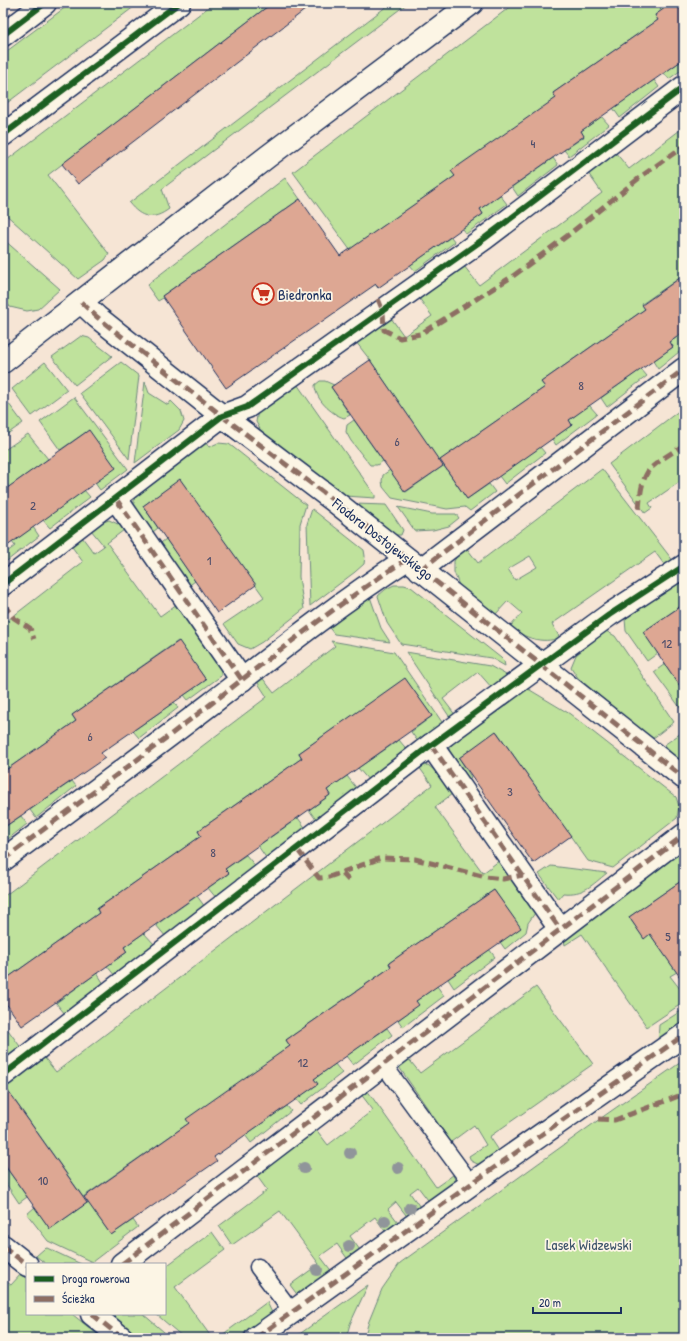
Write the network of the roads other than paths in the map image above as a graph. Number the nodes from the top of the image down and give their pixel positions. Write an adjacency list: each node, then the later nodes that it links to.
1 (46, 3): 4 (street)
2 (179, 3): 6 (street)
3 (472, 3): 7 (street)
4 (3, 35)
5 (684, 88): 10 (street)
6 (3, 135)
7 (81, 302): 8 (street); 10 (street, Fiodora Dostojewskiego)
8 (3, 362)
9 (684, 369): 12 (street)
10 (222, 416): 11 (street); 12 (street, Fiodora Dostojewskiego)
11 (116, 499): 14 (street); 16 (street)
12 (414, 564): 15 (street, Fiodora Dostojewskiego); 16 (street)
13 (684, 566): 15 (street)
14 (3, 584)
15 (542, 665): 17 (street); 18 (street, Fiodora Dostojewskiego)
16 (242, 680): 20 (street)
17 (432, 745): 21 (street); 24 (street)
18 (684, 778)
19 (684, 835): 21 (street)
20 (3, 860)
21 (560, 929): 23 (street)
22 (684, 1035): 25 (street)
23 (384, 1064): 25 (lane); 27 (street)
24 (3, 1075)
25 (471, 1184): 30 (street)
26 (3, 1246): 28 (street)
27 (123, 1263)
28 (26, 1264)
29 (258, 1266): 30 (lane)
30 (292, 1312): 33 (street)
31 (93, 1315): 32 (street)
32 (122, 1338)
33 (256, 1338)

